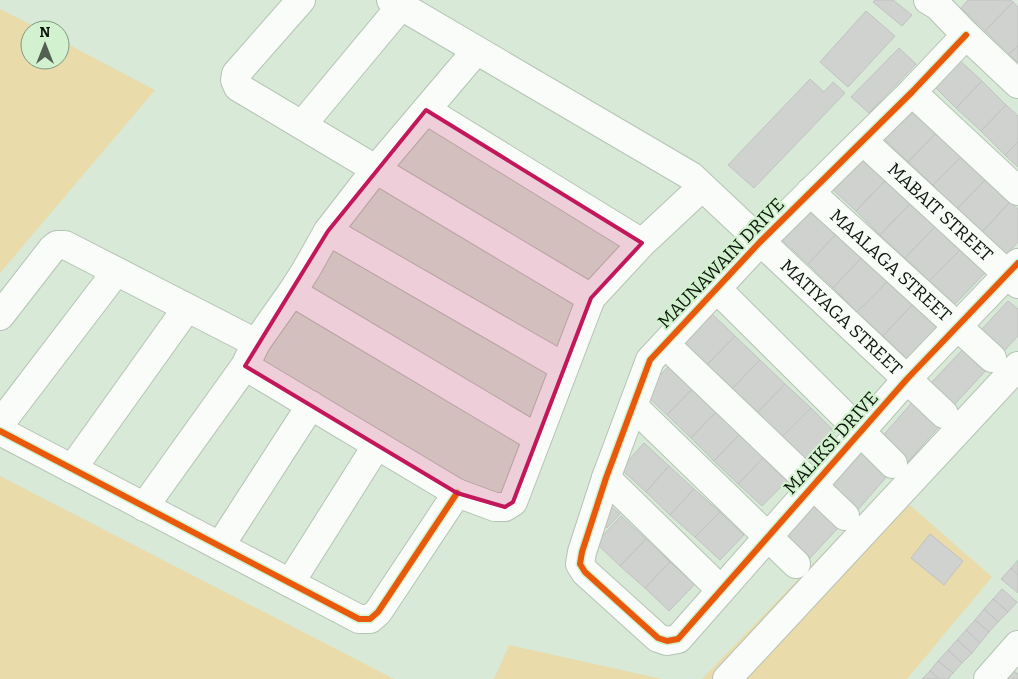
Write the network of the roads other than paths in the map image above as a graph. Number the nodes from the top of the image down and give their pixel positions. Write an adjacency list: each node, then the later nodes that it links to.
1 (301, 0): 9 (street)
2 (937, 2): 4 (street)
3 (396, 3): 5 (street, MATIYAGA STREET); 9 (street)
4 (966, 35): 6 (street); 7 (street, MAUNAWAIN DRIVE)
5 (476, 51): 8 (street); 12 (street, MATIYAGA STREET)
6 (1018, 84)
7 (912, 92): 10 (street, MAUNAWAIN DRIVE); 13 (street)
8 (426, 110): 11 (street); 17 (street)
9 (302, 124): 11 (street)
10 (863, 141): 14 (street, MAUNAWAIN DRIVE); 19 (street, MABAIT STREET)
11 (376, 169): 15 (street); 22 (street)
12 (702, 187): 16 (street, MATIYAGA STREET); 17 (street)
13 (1018, 191)
14 (810, 192): 16 (street, MAUNAWAIN DRIVE); 25 (street, MAALAGA STREET)
15 (328, 230): 21 (street); 30 (street)
16 (760, 242): 20 (street, MAUNAWAIN DRIVE); 31 (street, MATIYAGA STREET)
17 (642, 243): 22 (street)
18 (116, 272): 23 (street); 24 (street); 35 (street)
19 (1014, 274): 25 (street, MALIKSI DRIVE)
20 (717, 290): 26 (street, MAUNAWAIN DRIVE); 37 (street)
21 (292, 292): 27 (street); 38 (street)
22 (591, 298): 30 (street)
23 (187, 308): 27 (street); 41 (street)
24 (0, 316)
25 (957, 327): 28 (street, MAALAGA STREET); 31 (street, MALIKSI DRIVE)
26 (665, 344): 33 (street, MAUNAWAIN DRIVE); 43 (street)
27 (251, 354): 32 (street); 45 (street)
28 (992, 358)
29 (1018, 366): 54 (street)
30 (564, 367): 38 (street)
31 (907, 379): 34 (street, MATIYAGA STREET); 37 (street, MALIKSI DRIVE)
32 (311, 405): 39 (street); 48 (street)
33 (633, 406): 42 (street, MAUNAWAIN DRIVE); 47 (street)
34 (944, 414)
35 (0, 424)
36 (0, 431): 41 (street)
37 (861, 432): 40 (street); 43 (street, MALIKSI DRIVE)
38 (537, 438): 44 (street)
39 (377, 445): 44 (street); 50 (street)
40 (893, 464)
41 (72, 469): 45 (street)
42 (606, 478): 51 (street); 52 (street, MAUNAWAIN DRIVE)
43 (813, 485): 46 (street); 47 (street, MALIKSI DRIVE)
44 (457, 493): 50 (street)
45 (144, 507): 48 (street)
46 (845, 516)
47 (768, 537): 49 (street); 51 (street, MALIKSI DRIVE)
48 (220, 546): 50 (street)
49 (796, 564)
50 (290, 583)
51 (721, 590): 52 (street, MALIKSI DRIVE)
52 (668, 641)
53 (1018, 644): 55 (street)
54 (727, 679)
55 (988, 679)

